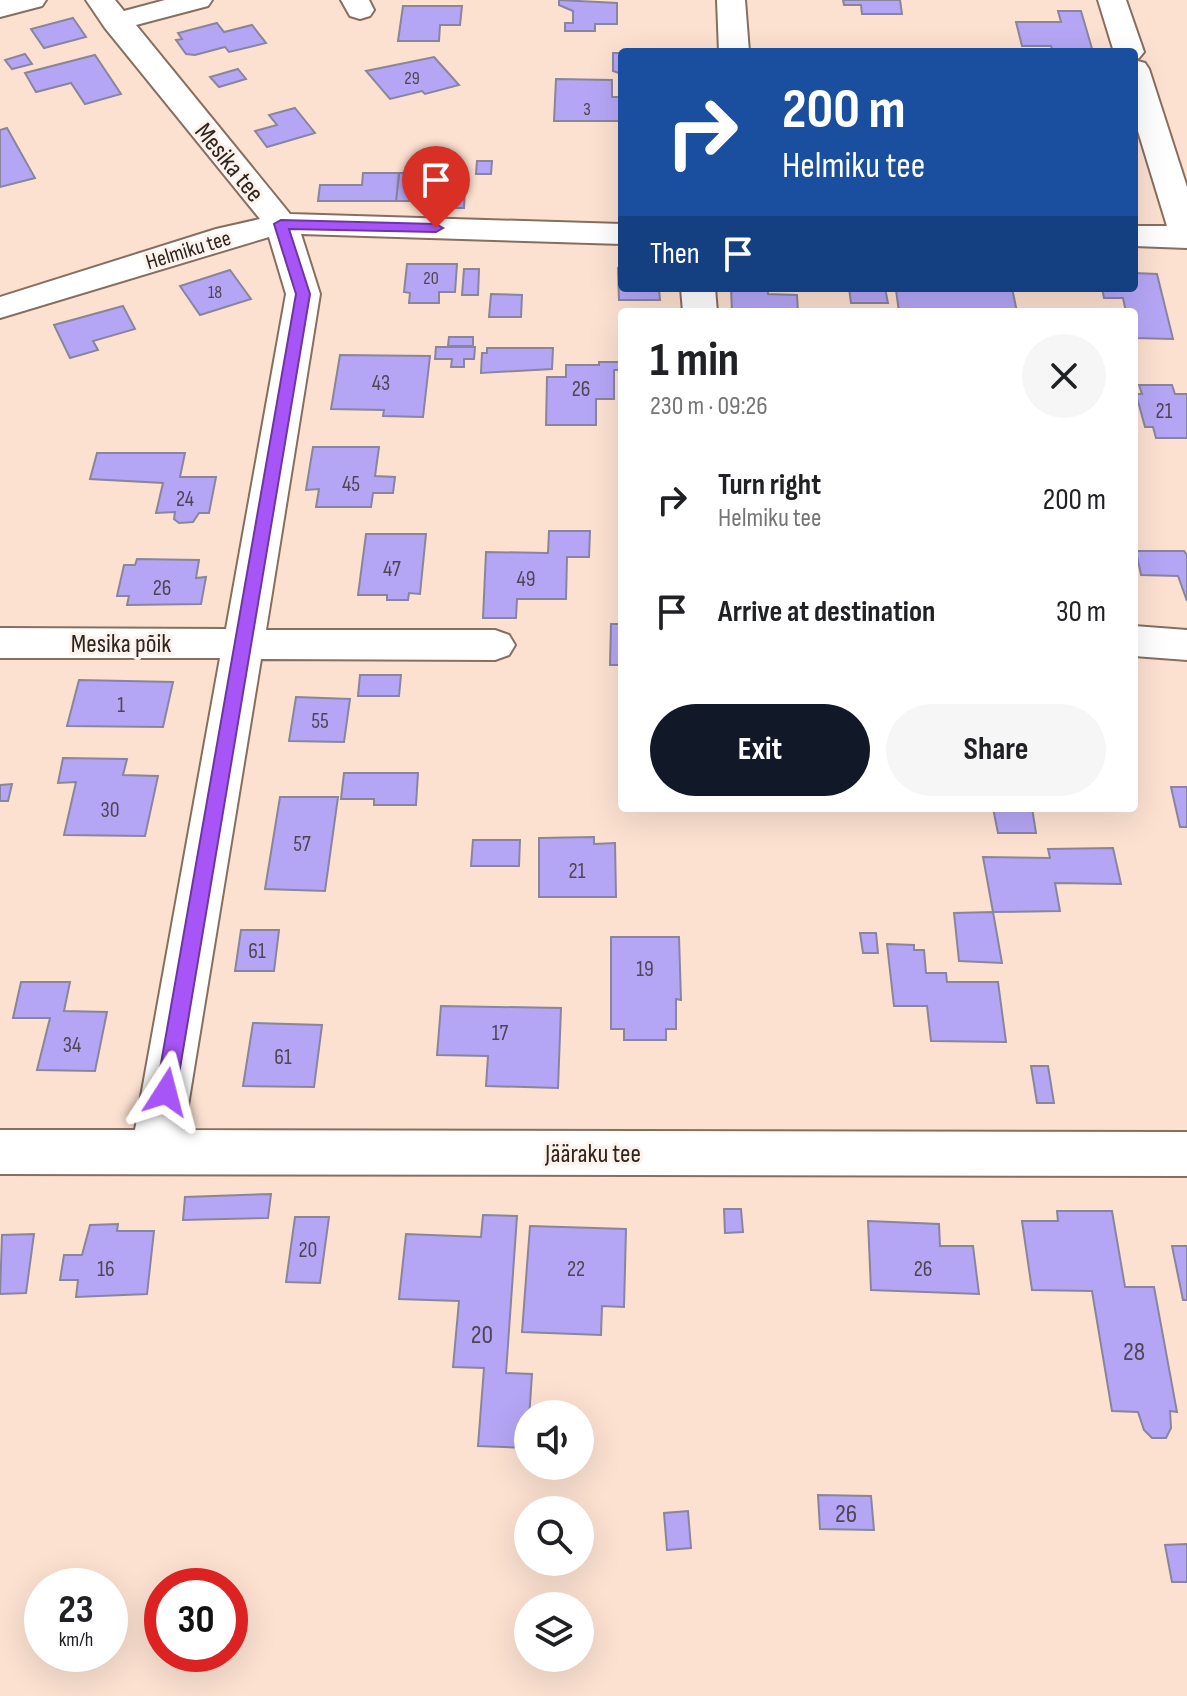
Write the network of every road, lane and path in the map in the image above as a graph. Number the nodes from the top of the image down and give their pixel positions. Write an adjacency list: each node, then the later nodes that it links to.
1 (32, 0): 5 (street)
2 (198, 0): 6 (street)
3 (731, 0): 7 (street)
4 (1112, 0): 8 (street)
5 (0, 8)
6 (107, 11): 10 (street, Mesika tee)
7 (734, 48)
8 (1128, 48)
9 (1138, 82): 13 (street)
10 (281, 224): 11 (street, Helmiku tee); 14 (street, Helmiku tee); 17 (street, Mesika tee)
11 (618, 234)
12 (1138, 236): 13 (street)
13 (1187, 237)
14 (0, 308)
15 (1138, 641): 19 (street)
16 (0, 643): 17 (street, Mesika põik)
17 (242, 643): 18 (street, Mesika põik); 21 (street, Mesika tee)
18 (495, 645)
19 (1187, 645)
20 (0, 1152): 21 (street, Jääraku tee)
21 (156, 1152): 22 (street, Jääraku tee)
22 (1187, 1154)

